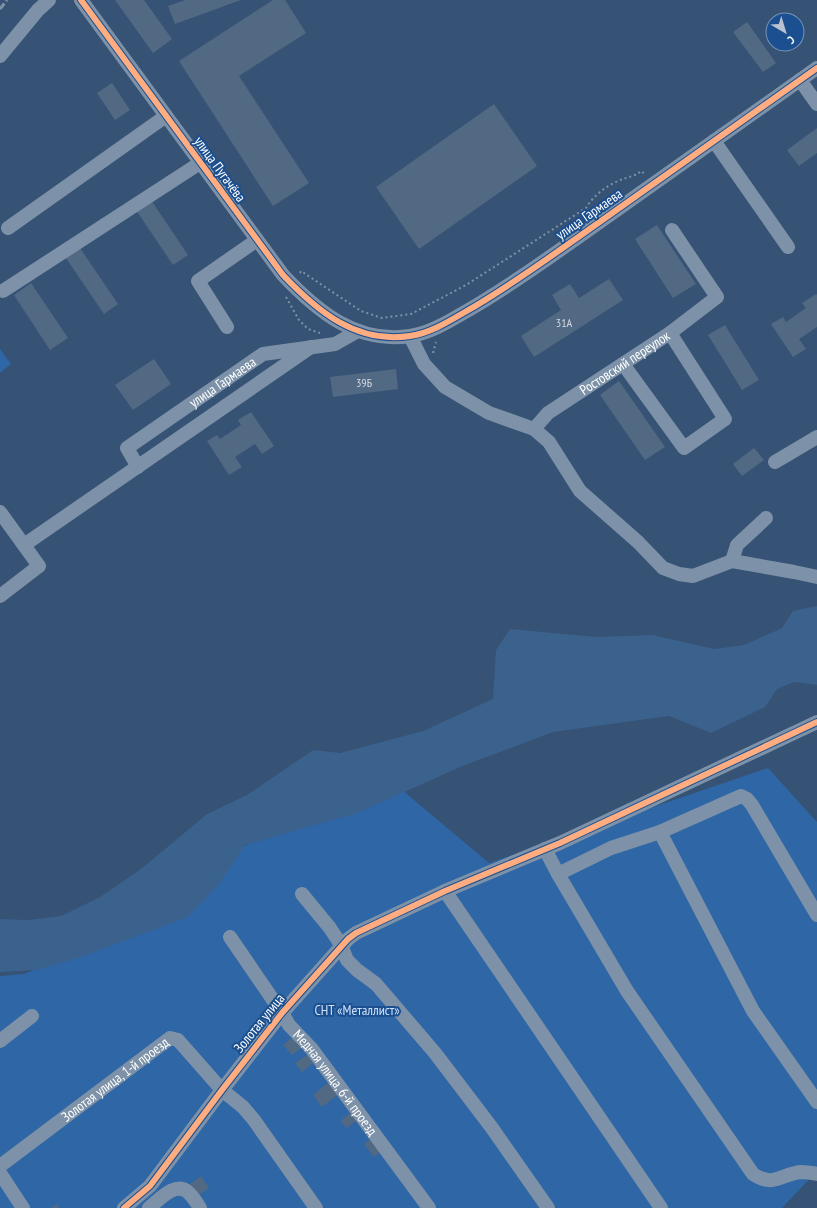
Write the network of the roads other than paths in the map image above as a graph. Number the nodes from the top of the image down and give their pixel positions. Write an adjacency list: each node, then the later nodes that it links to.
1 (49, 0): 3 (street)
2 (81, 0): 7 (street, улица Пугачёва)
3 (0, 56)
4 (817, 68): 5 (street, улица Гармаева)
5 (800, 80): 6 (street); 8 (street, улица Гармаева)
6 (817, 104)
7 (166, 116): 9 (street, улица Пугачёва); 10 (street)
8 (714, 141): 13 (street); 18 (street, улица Гармаева)
9 (200, 163): 12 (street, улица Пугачёва); 14 (street)
10 (8, 228)
11 (672, 230): 17 (street, Ростовский переулок)
12 (257, 240): 15 (street); 16 (street, улица Пугачёва)
13 (788, 247)
14 (4, 291)
15 (227, 327)
16 (358, 331): 18 (street, улица Гармаева); 19 (street, улица Гармаева)
17 (670, 333): 20 (street, Ростовский переулок); 20 (street)
18 (410, 336): 21 (street)
19 (311, 347): 24 (street); 24 (street, улица Гармаева)
20 (623, 364): 21 (street, Ростовский переулок)
21 (534, 429): 28 (street)
22 (817, 437): 23 (street)
23 (775, 462)
24 (138, 467): 27 (street)
25 (0, 512): 27 (street)
26 (766, 518): 28 (street)
27 (24, 545): 30 (street)
28 (732, 561): 29 (street)
29 (817, 577)
30 (0, 596)
31 (817, 722): 33 (street, Золотая улица)
32 (660, 832): 34 (street); 37 (street); 44 (street)
33 (545, 849): 34 (street); 35 (street, Золотая улица)
34 (558, 874): 47 (street)
35 (445, 891): 39 (street, Золотая улица); 55 (street)
36 (302, 894): 39 (street)
37 (817, 915)
38 (230, 937): 40 (street, Медная улица, 6-й проезд)
39 (341, 945): 40 (street, Золотая улица); 54 (street)
40 (282, 1013): 43 (street, Золотая улица); 53 (street, Медная улица, 6-й проезд)
41 (32, 1016): 42 (street)
42 (0, 1041)
43 (222, 1090): 45 (street, Золотая улица, 1-й проезд); 49 (street, Золотая улица); 52 (street)
44 (817, 1102)
45 (0, 1166)
46 (0, 1173): 48 (street)
47 (817, 1174)
48 (23, 1208)
49 (124, 1208)
50 (149, 1208): 51 (street)
51 (200, 1208)
52 (316, 1208)
53 (429, 1208)
54 (548, 1208)
55 (661, 1208)

